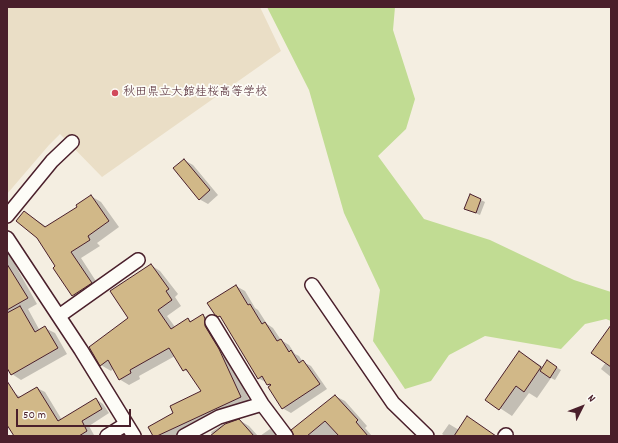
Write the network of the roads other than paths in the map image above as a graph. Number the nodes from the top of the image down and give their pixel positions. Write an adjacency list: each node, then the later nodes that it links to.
1 (72, 142): 2 (street)
2 (7, 216)
3 (7, 238): 6 (street)
4 (138, 260): 6 (street)
5 (312, 285): 14 (street)
6 (59, 316): 9 (street)
7 (212, 322): 8 (street)
8 (262, 404): 12 (street); 13 (street)
9 (126, 424): 10 (street); 11 (street)
10 (107, 436)
11 (134, 436)
12 (184, 436)
13 (286, 436)
14 (427, 436)

